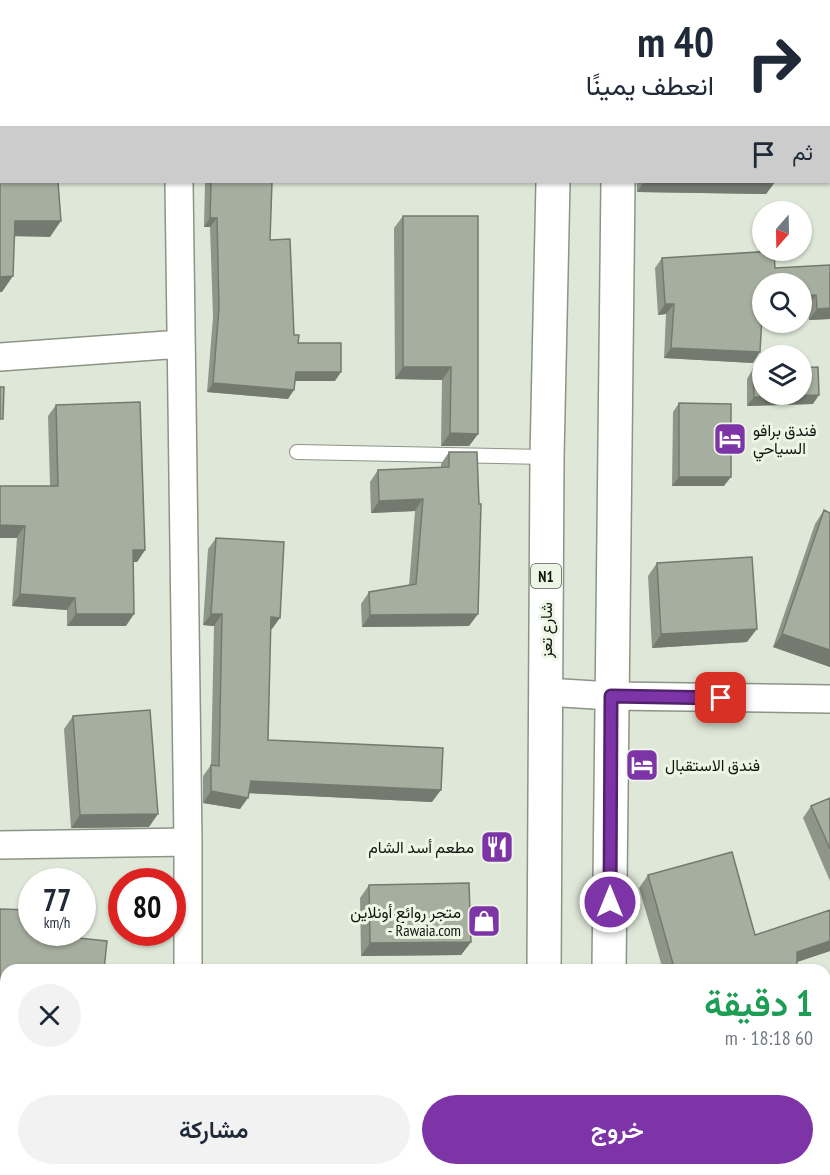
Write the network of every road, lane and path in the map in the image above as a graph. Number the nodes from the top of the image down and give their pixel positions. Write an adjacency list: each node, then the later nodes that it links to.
1 (179, 183): 4 (street)
2 (553, 183): 7 (highway, شارع تعز / N1)
3 (618, 183): 9 (highway)
4 (181, 344): 5 (street); 11 (street)
5 (0, 357)
6 (297, 452): 7 (lane)
7 (547, 457): 8 (highway, شارع تعز / N1)
8 (546, 692): 9 (street); 14 (highway, شارع تعز / N1)
9 (611, 696): 10 (street); 15 (highway)
10 (830, 699)
11 (188, 842): 12 (street); 13 (street)
12 (0, 845)
13 (188, 964)
14 (544, 964)
15 (609, 964)

